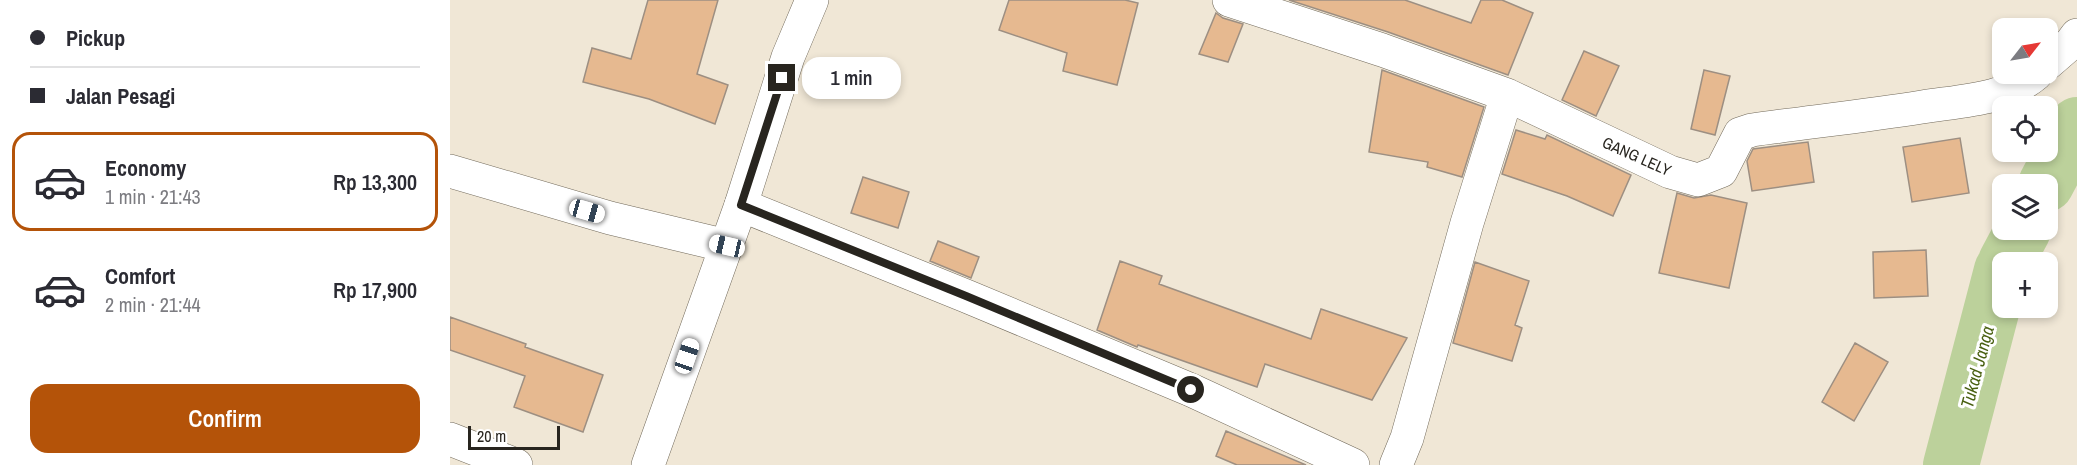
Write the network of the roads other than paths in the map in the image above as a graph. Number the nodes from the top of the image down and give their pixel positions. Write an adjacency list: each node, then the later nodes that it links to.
1 (812, 0): 8 (street)
2 (1229, 0): 6 (street, GANG LELY)
3 (2077, 35): 4 (street)
4 (2058, 54)
5 (2018, 84): 6 (street, GANG LELY)
6 (1507, 95): 14 (street)
7 (450, 171): 9 (street)
8 (741, 205): 9 (street); 13 (street)
9 (727, 246): 12 (street)
10 (450, 439): 11 (street)
11 (516, 465)
12 (648, 465)
13 (1353, 465)
14 (1396, 465)

